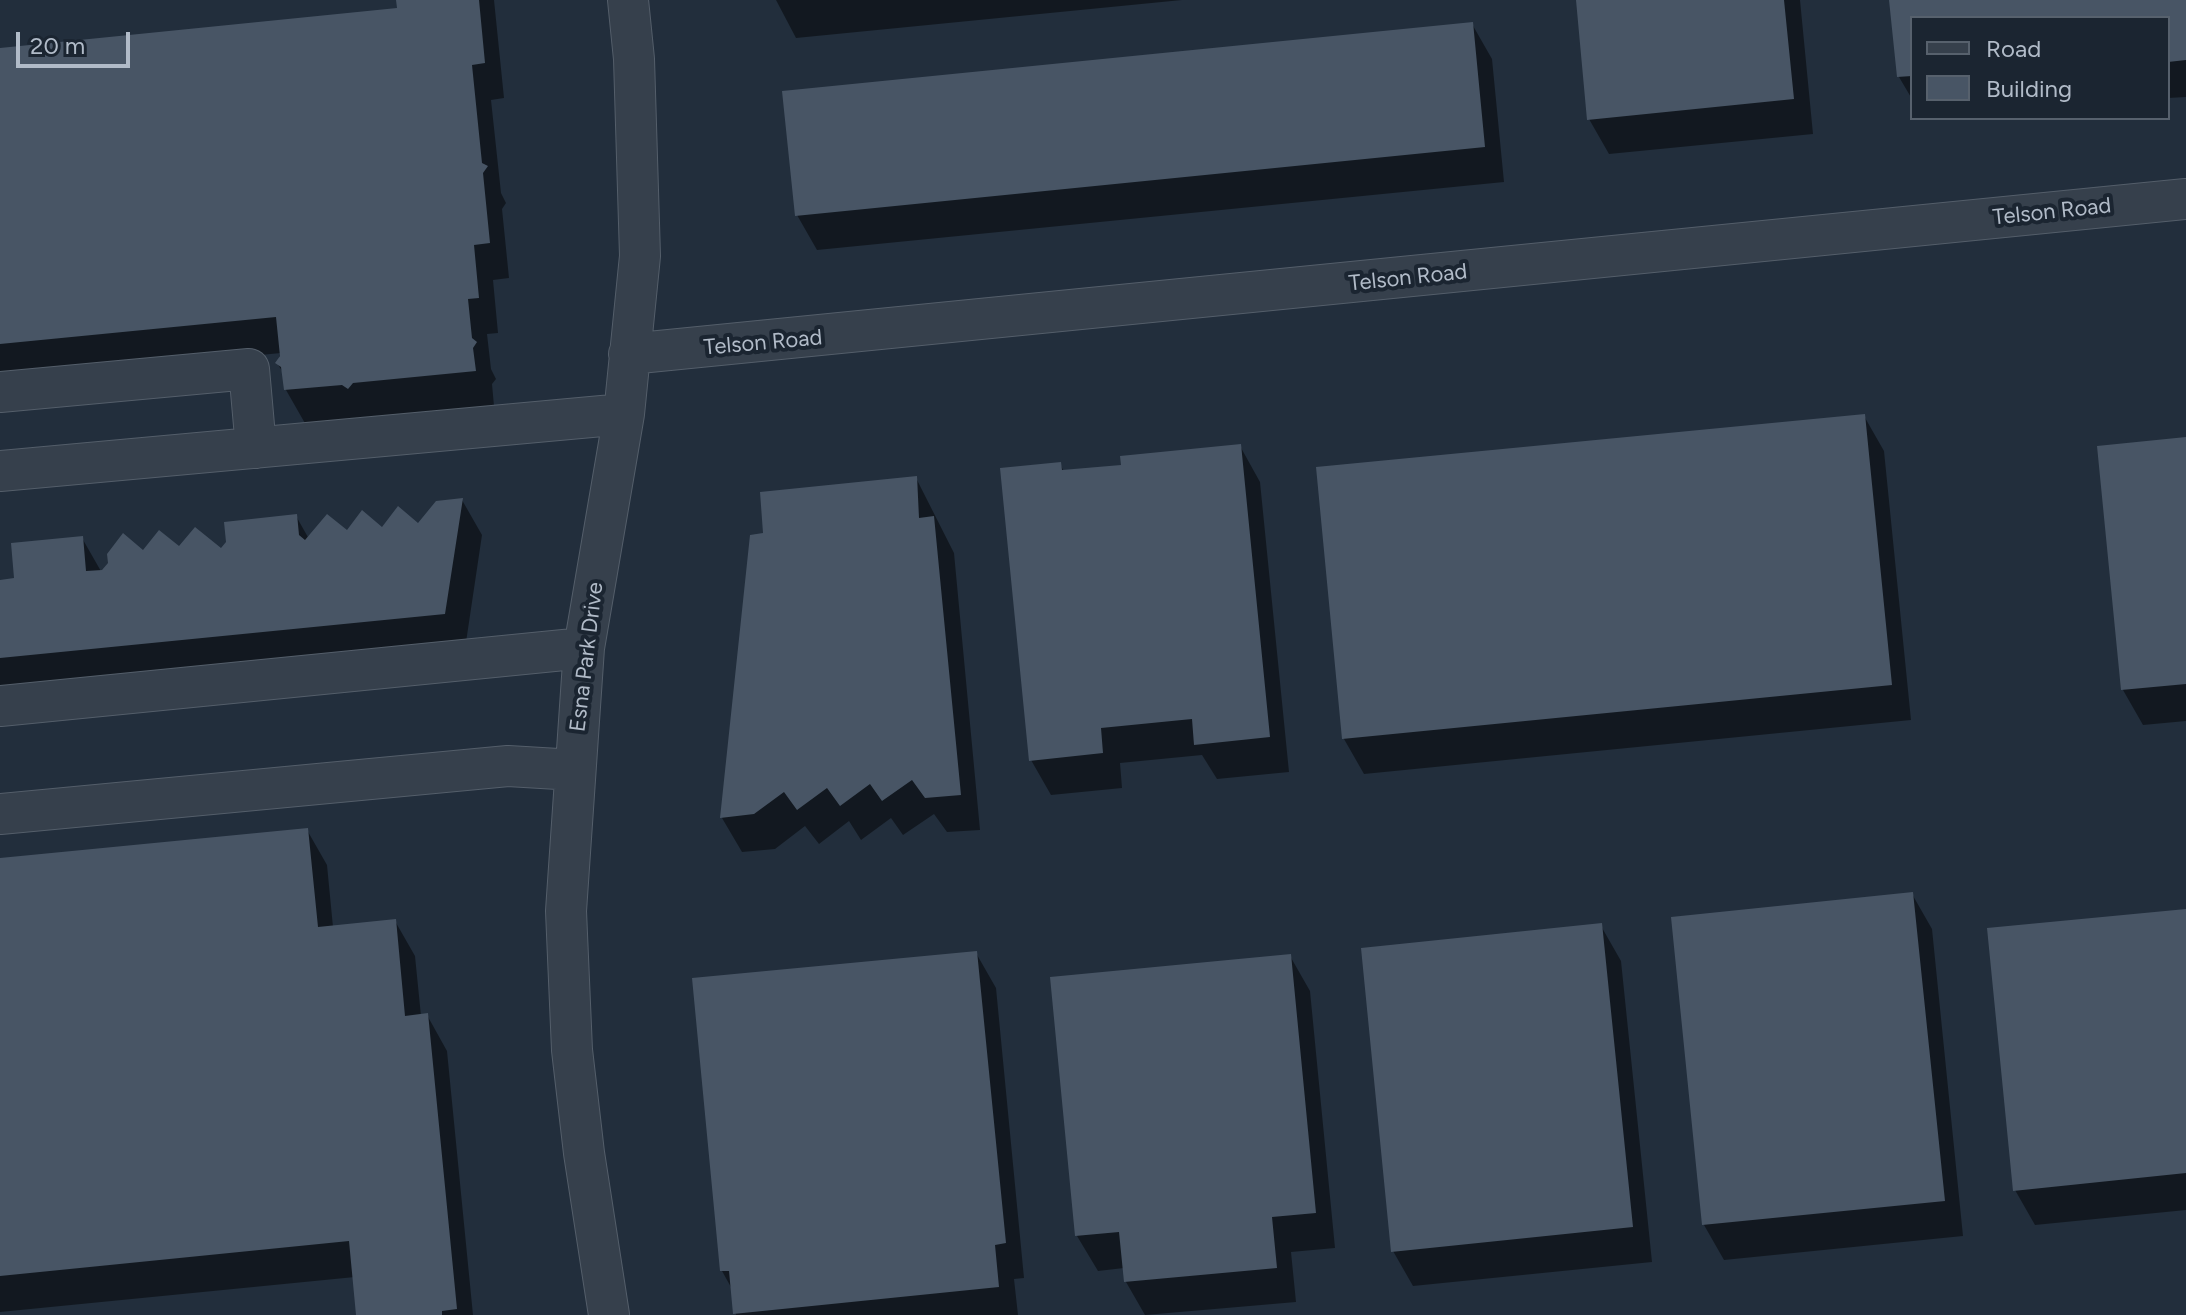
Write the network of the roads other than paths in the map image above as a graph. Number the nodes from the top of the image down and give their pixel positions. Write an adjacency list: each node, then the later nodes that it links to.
1 (628, 0): 3 (street, Esna Park Drive)
2 (2186, 199): 3 (street, Telson Road)
3 (629, 354): 5 (street, Esna Park Drive)
4 (0, 392): 6 (street)
5 (624, 414): 6 (street); 8 (street, Esna Park Drive)
6 (256, 448): 7 (street)
7 (0, 471)
8 (584, 648): 9 (street); 10 (street, Esna Park Drive)
9 (0, 706)
10 (575, 770): 11 (street); 12 (street, Esna Park Drive)
11 (0, 814)
12 (609, 1315)

